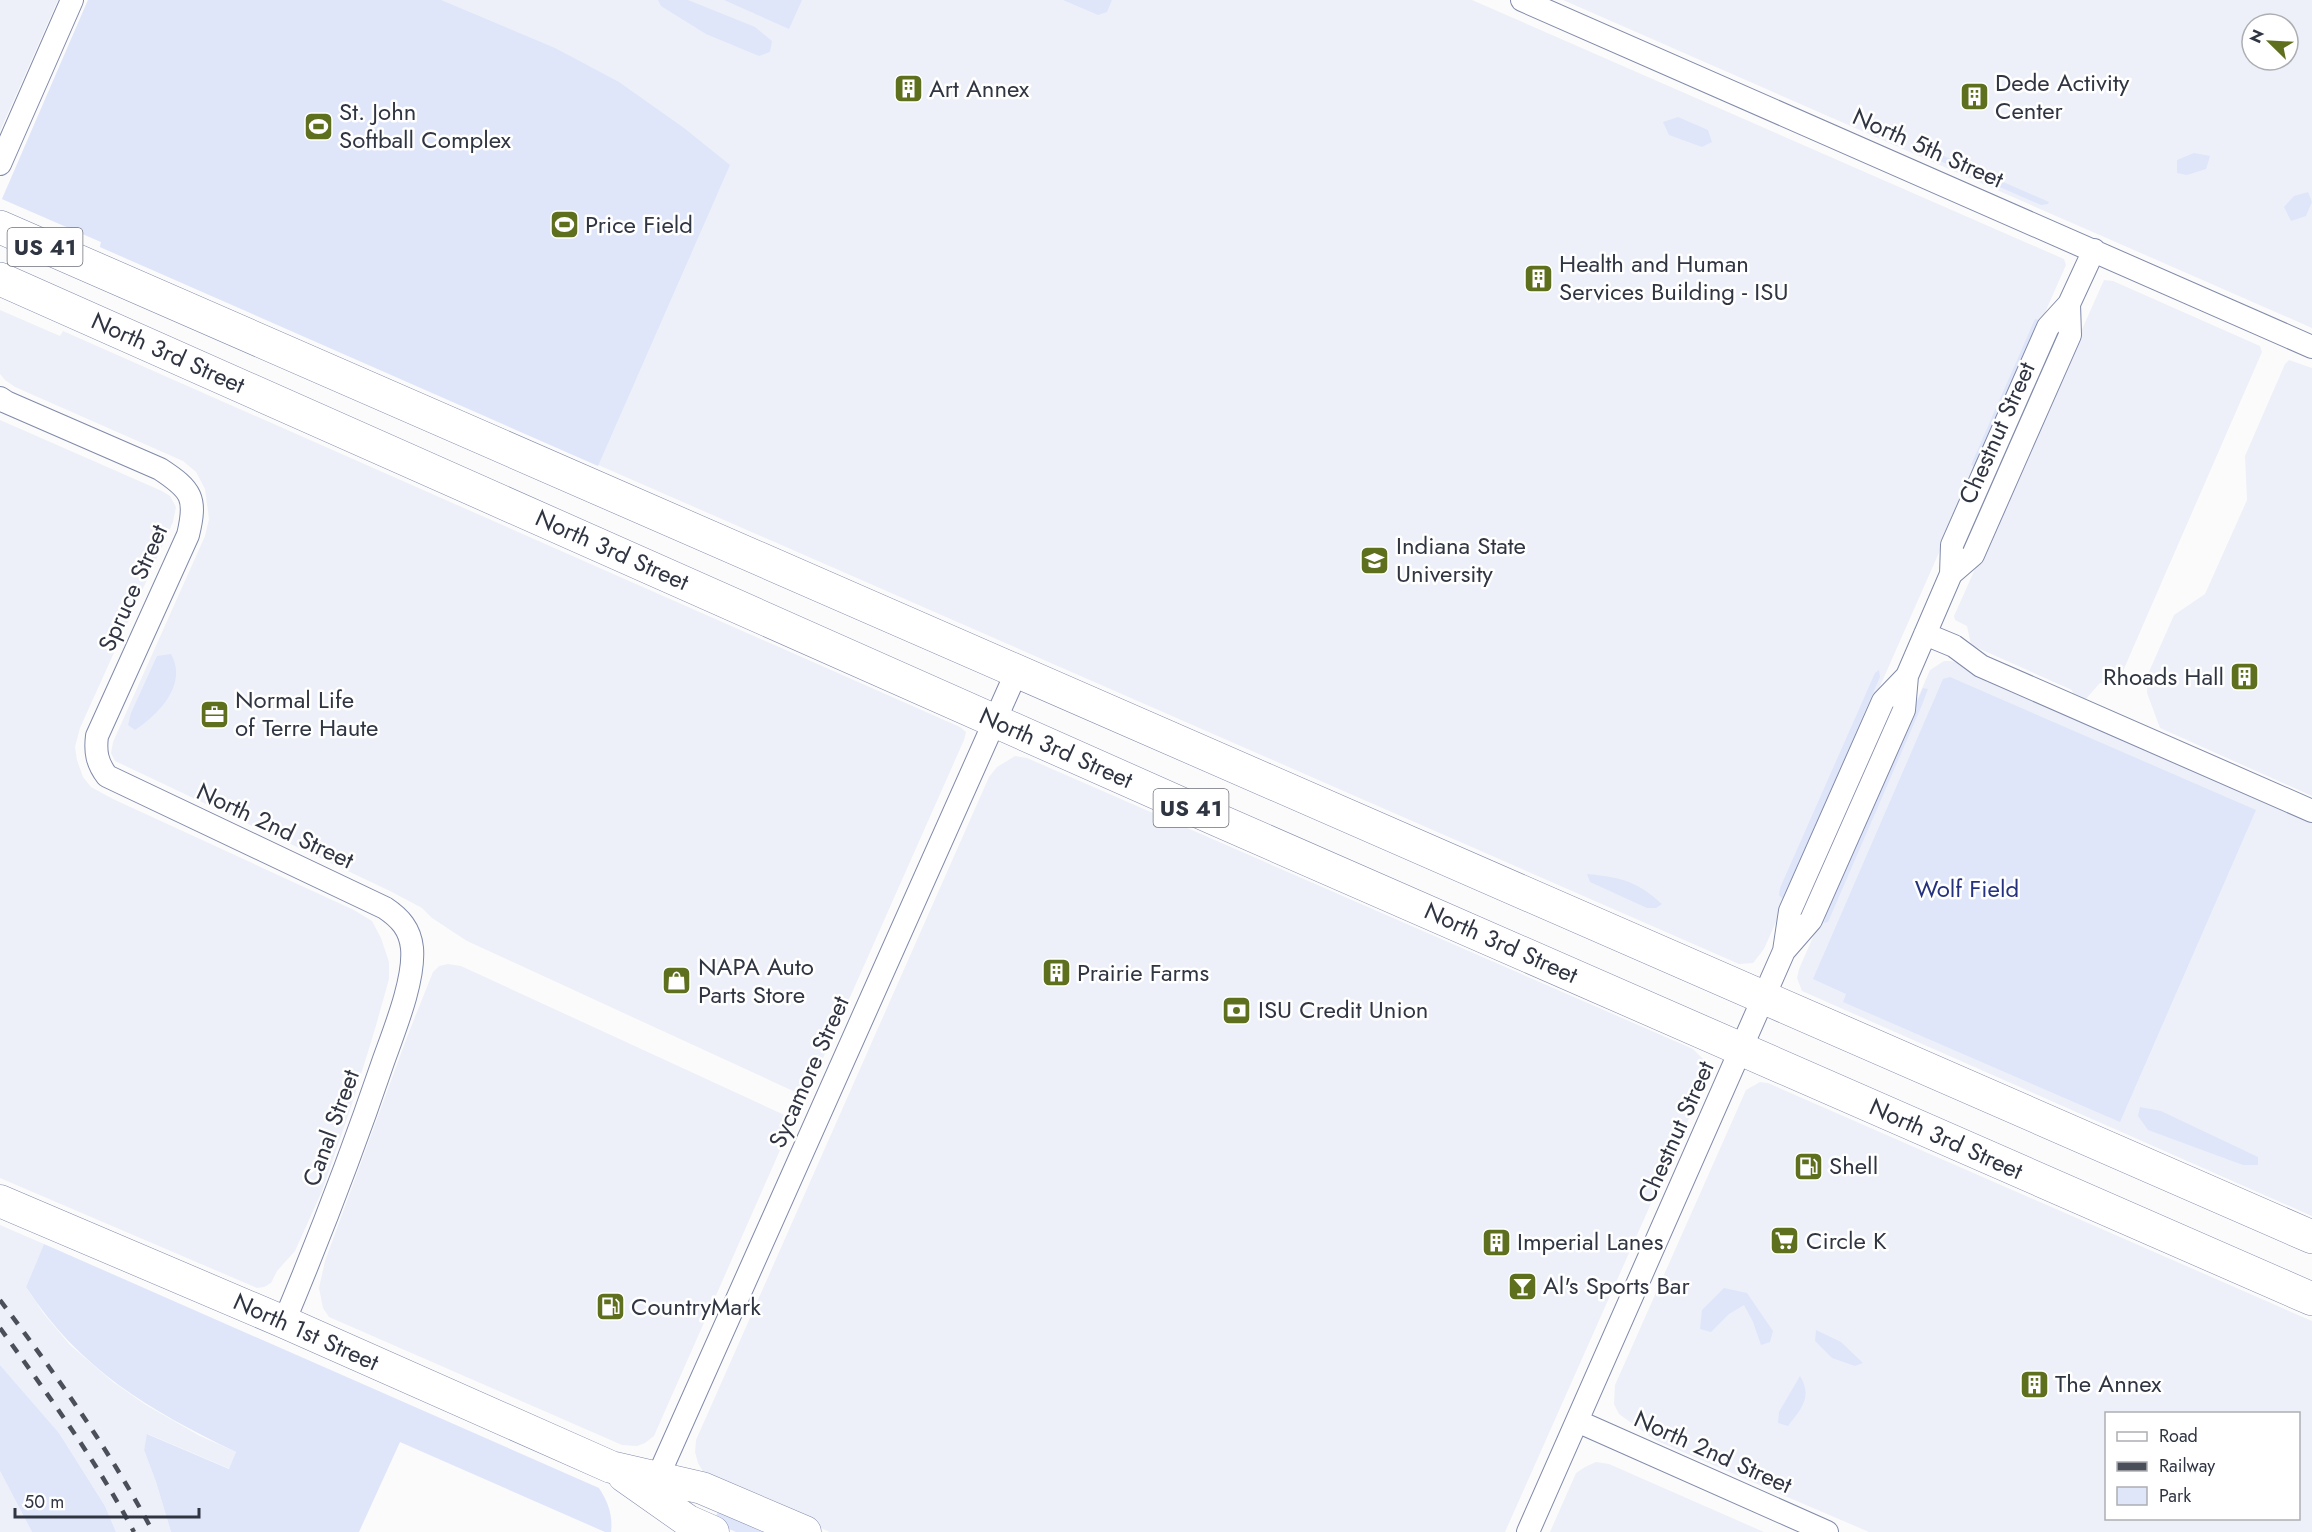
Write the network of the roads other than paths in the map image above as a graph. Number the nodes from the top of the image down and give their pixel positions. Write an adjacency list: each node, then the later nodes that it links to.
1 (72, 0): 3 (street)
2 (1522, 0): 5 (street, North 5th Street)
3 (0, 164)
4 (0, 227): 10 (highway, North 3rd Street / US 41)
5 (2094, 250): 7 (street, North 5th Street); 9 (street, Chestnut Street)
6 (0, 279): 11 (highway, North 3rd Street / US 41)
7 (2312, 347)
8 (0, 398): 12 (street, Spruce Street)
9 (1925, 634): 13 (street); 15 (street, Chestnut Street)
10 (1017, 671): 11 (street, Sycamore Street); 15 (highway, North 3rd Street / US 41)
11 (995, 720): 16 (highway, North 3rd Street / US 41); 22 (street, Sycamore Street)
12 (101, 767): 14 (street, North 2nd Street)
13 (2312, 811)
14 (412, 946): 20 (street, Canal Street)
15 (1764, 997): 16 (street, Chestnut Street); 18 (highway, North 3rd Street / US 41)
16 (1742, 1049): 19 (highway, North 3rd Street / US 41); 21 (street, Chestnut Street)
17 (0, 1201): 20 (main road, North 1st Street)
18 (2312, 1237)
19 (2312, 1299)
20 (284, 1322): 22 (main road, North 1st Street)
21 (1577, 1422): 25 (street, Chestnut Street); 26 (street, North 2nd Street)
22 (654, 1486): 23 (main road, North 1st Street); 24 (main road, North 1st Street)
23 (712, 1532)
24 (805, 1532)
25 (1528, 1532)
26 (1827, 1532)

